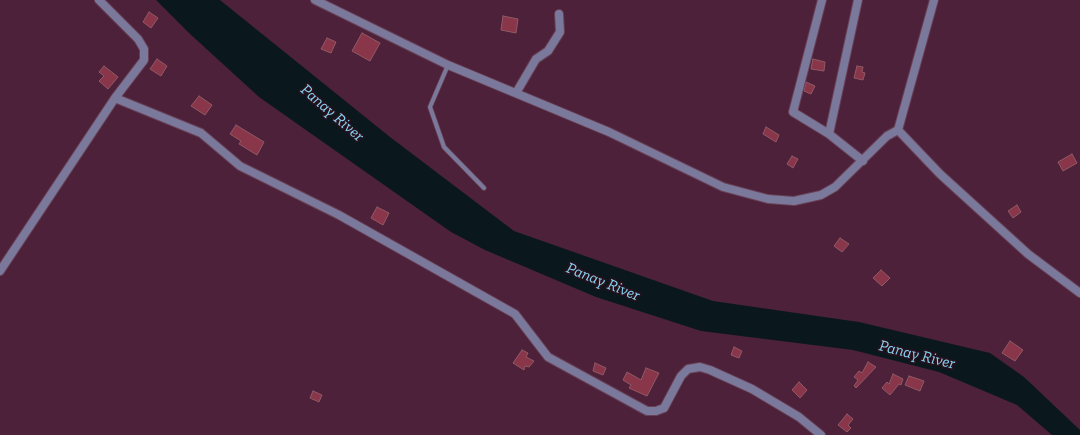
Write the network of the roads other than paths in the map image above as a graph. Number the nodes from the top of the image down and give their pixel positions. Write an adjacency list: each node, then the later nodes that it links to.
1 (99, 0): 9 (street)
2 (316, 0): 7 (street)
3 (822, 0): 11 (street)
4 (858, 0): 11 (street)
5 (934, 0): 10 (street)
6 (559, 14): 8 (street)
7 (448, 65): 8 (street); 13 (lane)
8 (516, 93): 12 (street)
9 (116, 98): 14 (street); 16 (street)
10 (898, 130): 12 (street); 15 (street)
11 (829, 134): 12 (street)
12 (862, 160)
13 (484, 188)
14 (0, 271)
15 (1080, 292)
16 (821, 435)

